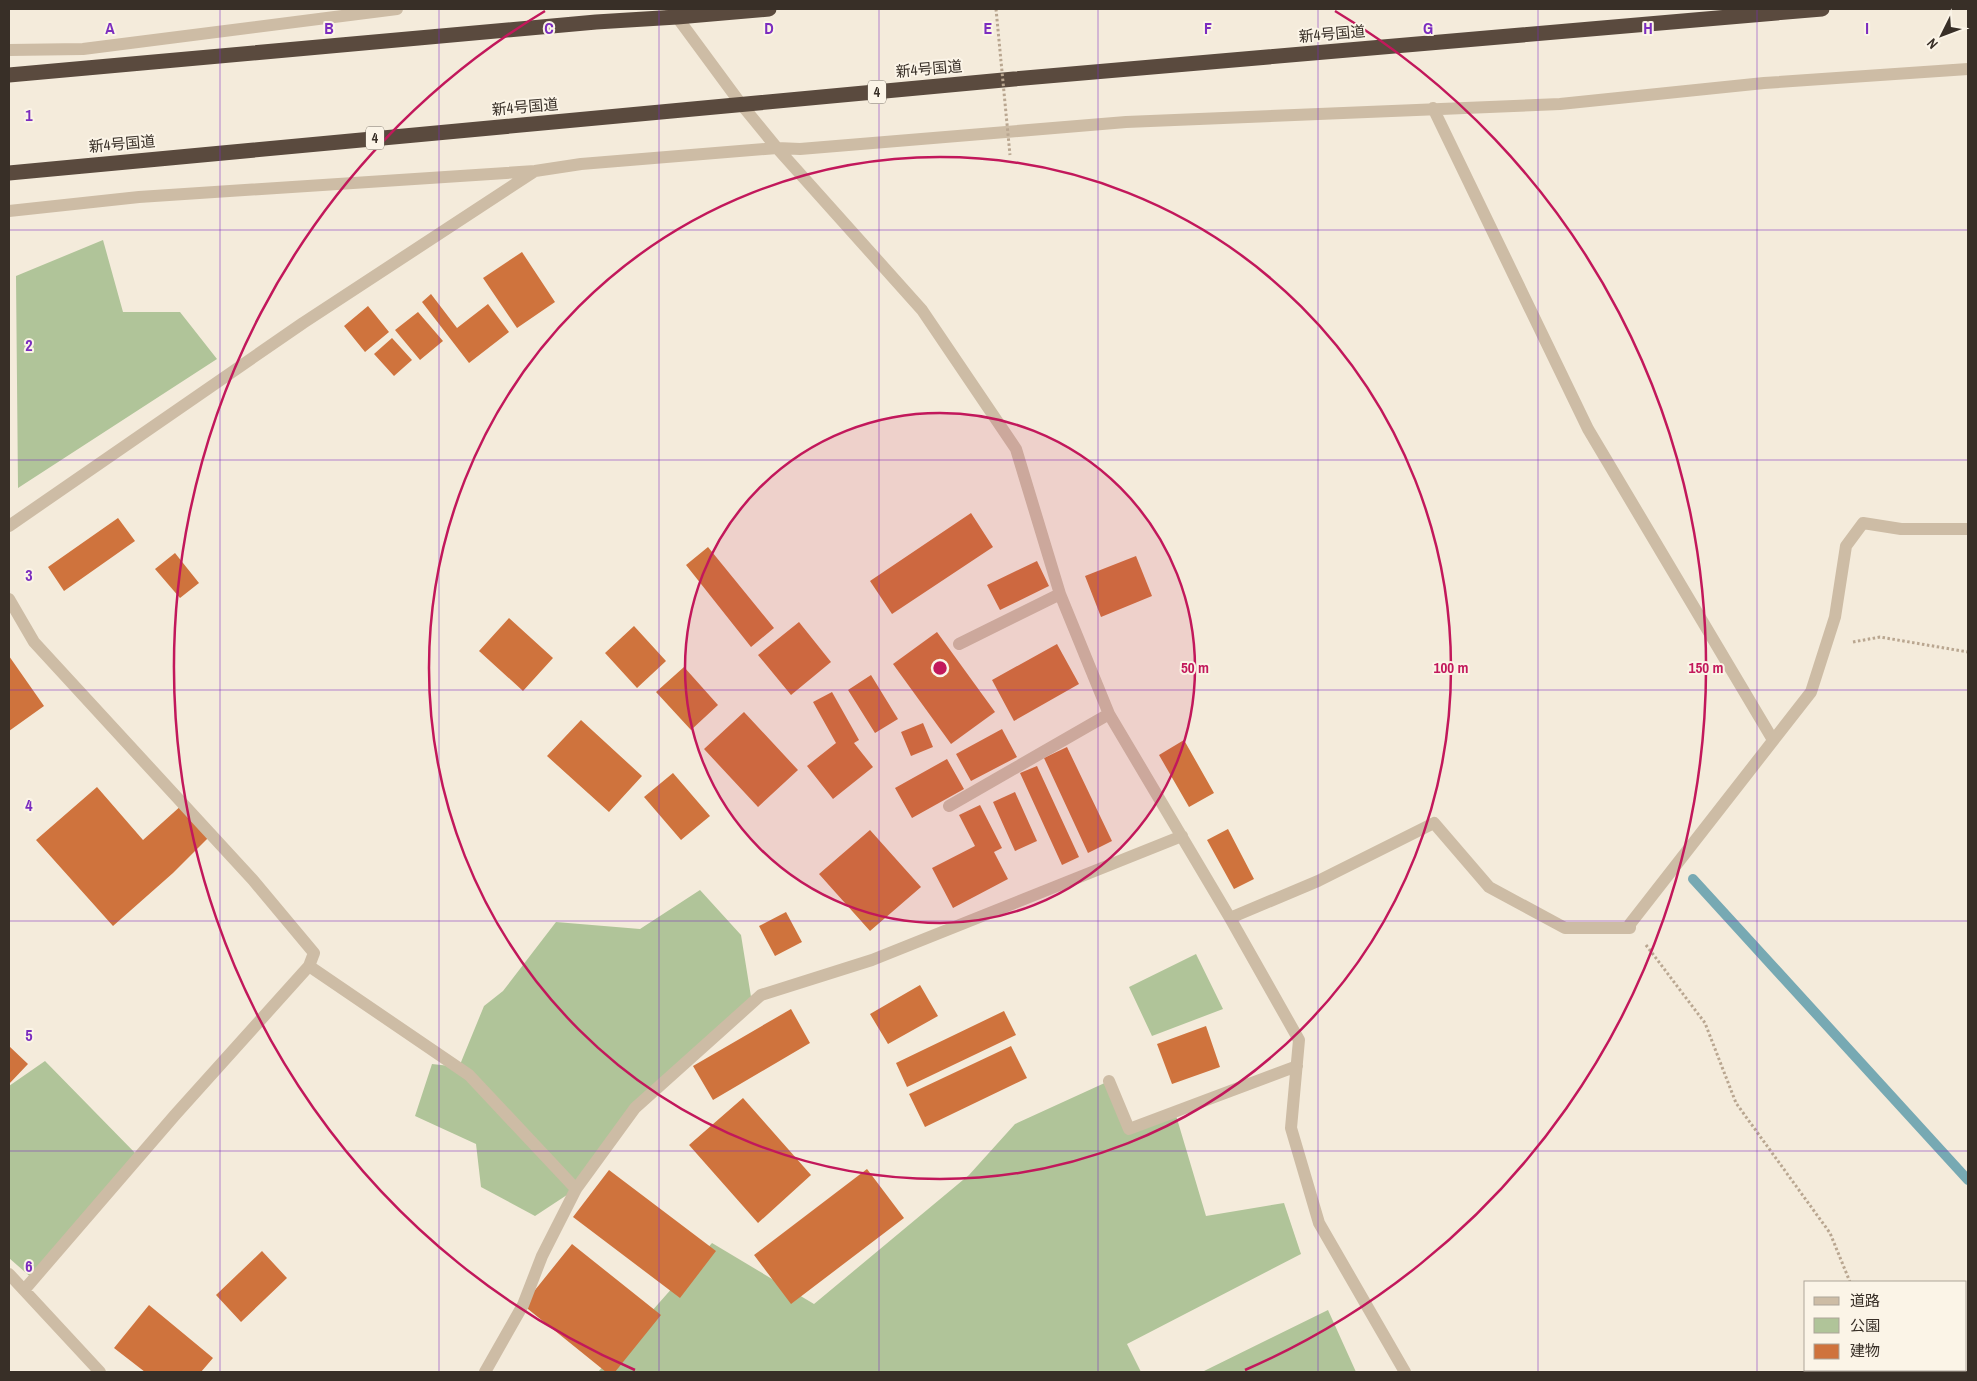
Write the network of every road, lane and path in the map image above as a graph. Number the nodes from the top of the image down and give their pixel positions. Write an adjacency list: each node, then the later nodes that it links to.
1 (398, 9): 6 (street)
2 (769, 9): 5 (highway)
3 (996, 9): 12 (path, bridge)
4 (1822, 9): 9 (highway, 新4号国道 / 4)
5 (674, 13): 8 (highway); 9 (street)
6 (9, 50)
7 (1968, 69): 10 (street)
8 (9, 75)
9 (741, 104): 11 (street); 14 (highway, 新4号国道 / 4)
10 (1433, 108): 11 (street); 24 (street)
11 (777, 148): 13 (street); 18 (street)
12 (1010, 155)
13 (536, 171): 15 (street); 16 (street)
14 (9, 173)
15 (9, 211)
16 (9, 526)
17 (1968, 529): 21 (street)
18 (1060, 594): 20 (street); 23 (street)
19 (9, 598): 29 (street)
20 (959, 644)
21 (1826, 646): 22 (path); 24 (street)
22 (1968, 652)
23 (1109, 714): 25 (street); 26 (street)
24 (1773, 740): 28 (street)
25 (949, 806)
26 (1182, 836): 27 (street); 32 (street)
27 (1230, 918): 28 (street); 30 (street)
28 (1630, 924): 34 (path)
29 (309, 966): 32 (street); 35 (street)
30 (1297, 1066): 31 (street); 38 (street)
31 (1109, 1081)
32 (576, 1189): 37 (street)
33 (9, 1274): 35 (street)
34 (1850, 1281)
35 (25, 1289): 36 (street)
36 (100, 1372)
37 (485, 1372)
38 (1405, 1372)

